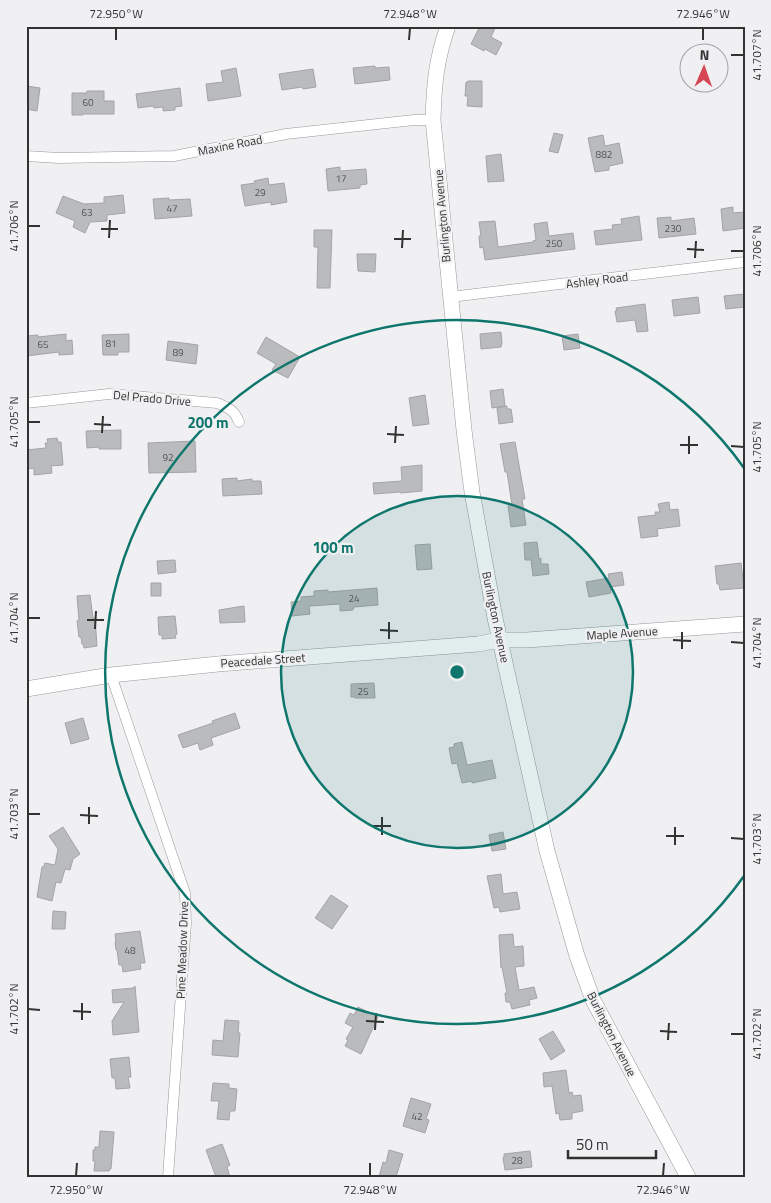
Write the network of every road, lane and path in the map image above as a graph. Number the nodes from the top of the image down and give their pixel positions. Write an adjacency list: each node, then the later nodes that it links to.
1 (448, 26): 2 (main road, Burlington Avenue)
2 (433, 120): 3 (street, Maxine Road); 5 (main road, Burlington Avenue)
3 (26, 156)
4 (745, 262): 5 (street, Ashley Road)
5 (450, 297): 9 (main road, Burlington Avenue)
6 (26, 403): 7 (street, Del Prado Drive)
7 (239, 422)
8 (745, 624): 9 (main road, Maple Avenue)
9 (500, 640): 10 (main road, Peacedale Street); 13 (main road, Burlington Avenue)
10 (110, 675): 11 (main road, Peacedale Street); 12 (street, Pine Meadow Drive)
11 (26, 689)
12 (168, 1177)
13 (688, 1177)

